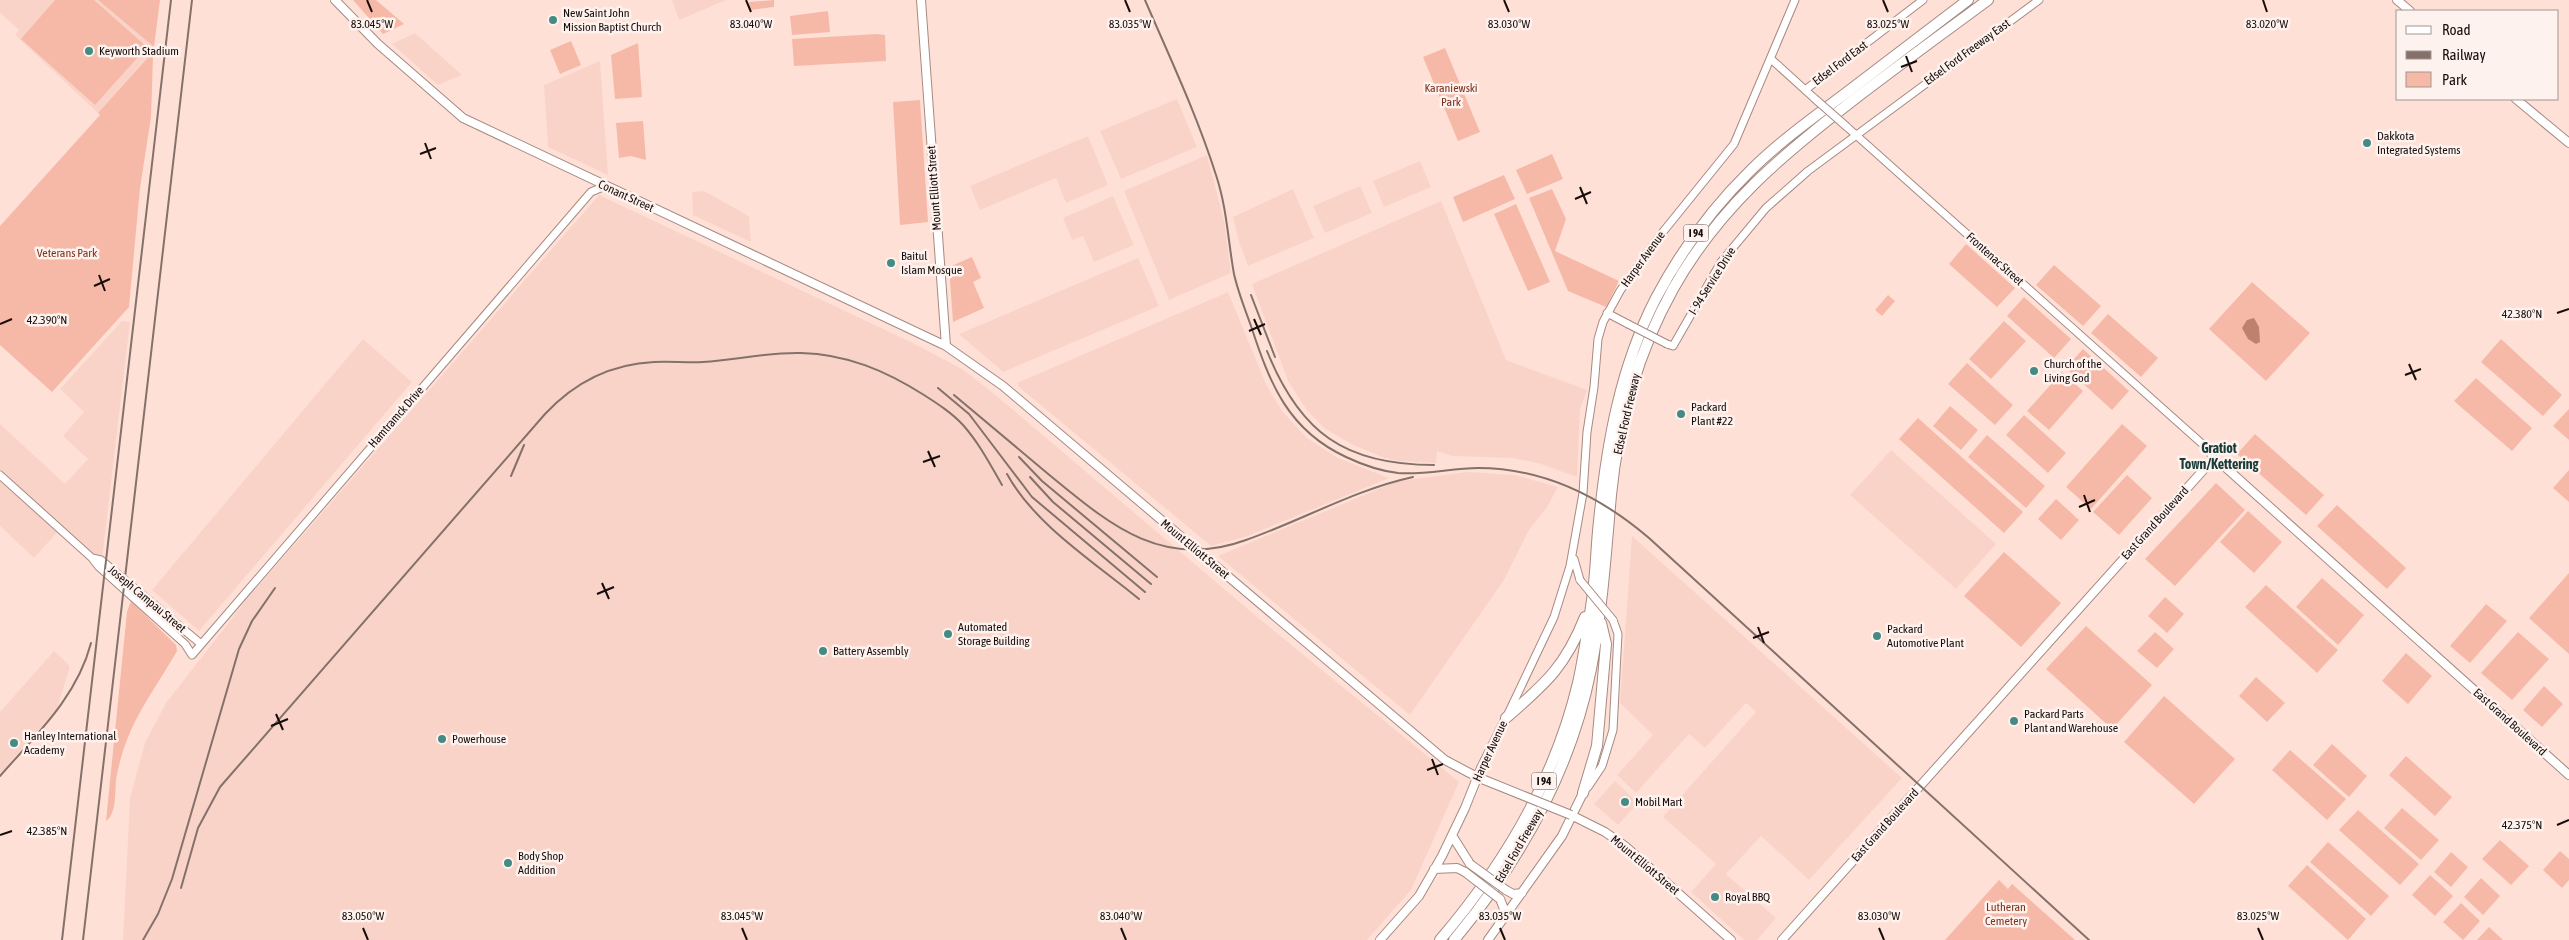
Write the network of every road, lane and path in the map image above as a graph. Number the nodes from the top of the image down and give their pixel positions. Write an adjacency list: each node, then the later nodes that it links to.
1 (335, 0): 15 (main road, Conant Street)
2 (921, 0): 17 (main road, Mount Elliott Street)
3 (1794, 0): 10 (street, Harper Avenue)
4 (1923, 0): 11 (street, Edsel Ford East)
5 (1968, 0): 24 (highway, Edsel Ford Freeway / I 94)
6 (1988, 0): 25 (highway, Edsel Ford Freeway / I 94)
7 (2039, 0): 13 (street, Edsel Ford Freeway East)
8 (2397, 0): 9 (main road)
9 (2409, 10)
10 (1771, 58): 11 (street, Frontenac Street); 16 (street, Harper Avenue)
11 (1805, 90): 13 (street, Frontenac Street, bridge)
12 (2517, 100): 14 (main road)
13 (1856, 135): 16 (street, I- 94 Service Drive, bridge); 18 (street, Frontenac Street)
14 (2569, 143)
15 (605, 186): 17 (main road, Conant Street); 26 (street, Hamtramck Drive)
16 (1607, 313): 20 (street, Harper Avenue)
17 (946, 346): 30 (main road, Mount Elliott Street)
18 (2215, 462): 29 (main road, East Grand Boulevard); 42 (main road, East Grand Boulevard)
19 (0, 475): 21 (street, Joseph Campau Street)
20 (1574, 547): 22 (street, Harper Avenue); 23 (street, Harper Avenue)
21 (92, 558): 26 (street, Joseph Campau Street); 27 (street, Joseph Campau Street)
22 (1580, 580): 23 (street); 31 (street, Harper Avenue, bridge)
23 (1566, 582): 28 (street, Harper Avenue)
24 (1593, 597): 28 (highway); 38 (highway, Edsel Ford Freeway / I 94)
25 (1599, 616): 31 (highway); 39 (highway, Edsel Ford Freeway / I 94)
26 (201, 644): 27 (street, Hamtramck Drive)
27 (192, 655)
28 (1506, 718): 30 (main road, Harper Avenue)
29 (2569, 775)
30 (1478, 777): 32 (main road, Mount Elliott Street, bridge); 33 (main road, Harper Avenue)
31 (1583, 793): 32 (main road, Harper Avenue)
32 (1571, 815): 35 (main road, Harper Avenue); 41 (main road, Mount Elliott Street)
33 (1452, 837): 34 (main road, Harper Avenue); 35 (main road, bridge)
34 (1434, 868): 36 (main road, bridge); 37 (main road, Harper Avenue)
35 (1522, 893): 36 (main road)
36 (1501, 922): 40 (main road)
37 (1380, 940)
38 (1440, 940)
39 (1454, 940)
40 (1488, 940)
41 (1730, 940)
42 (1782, 940)

